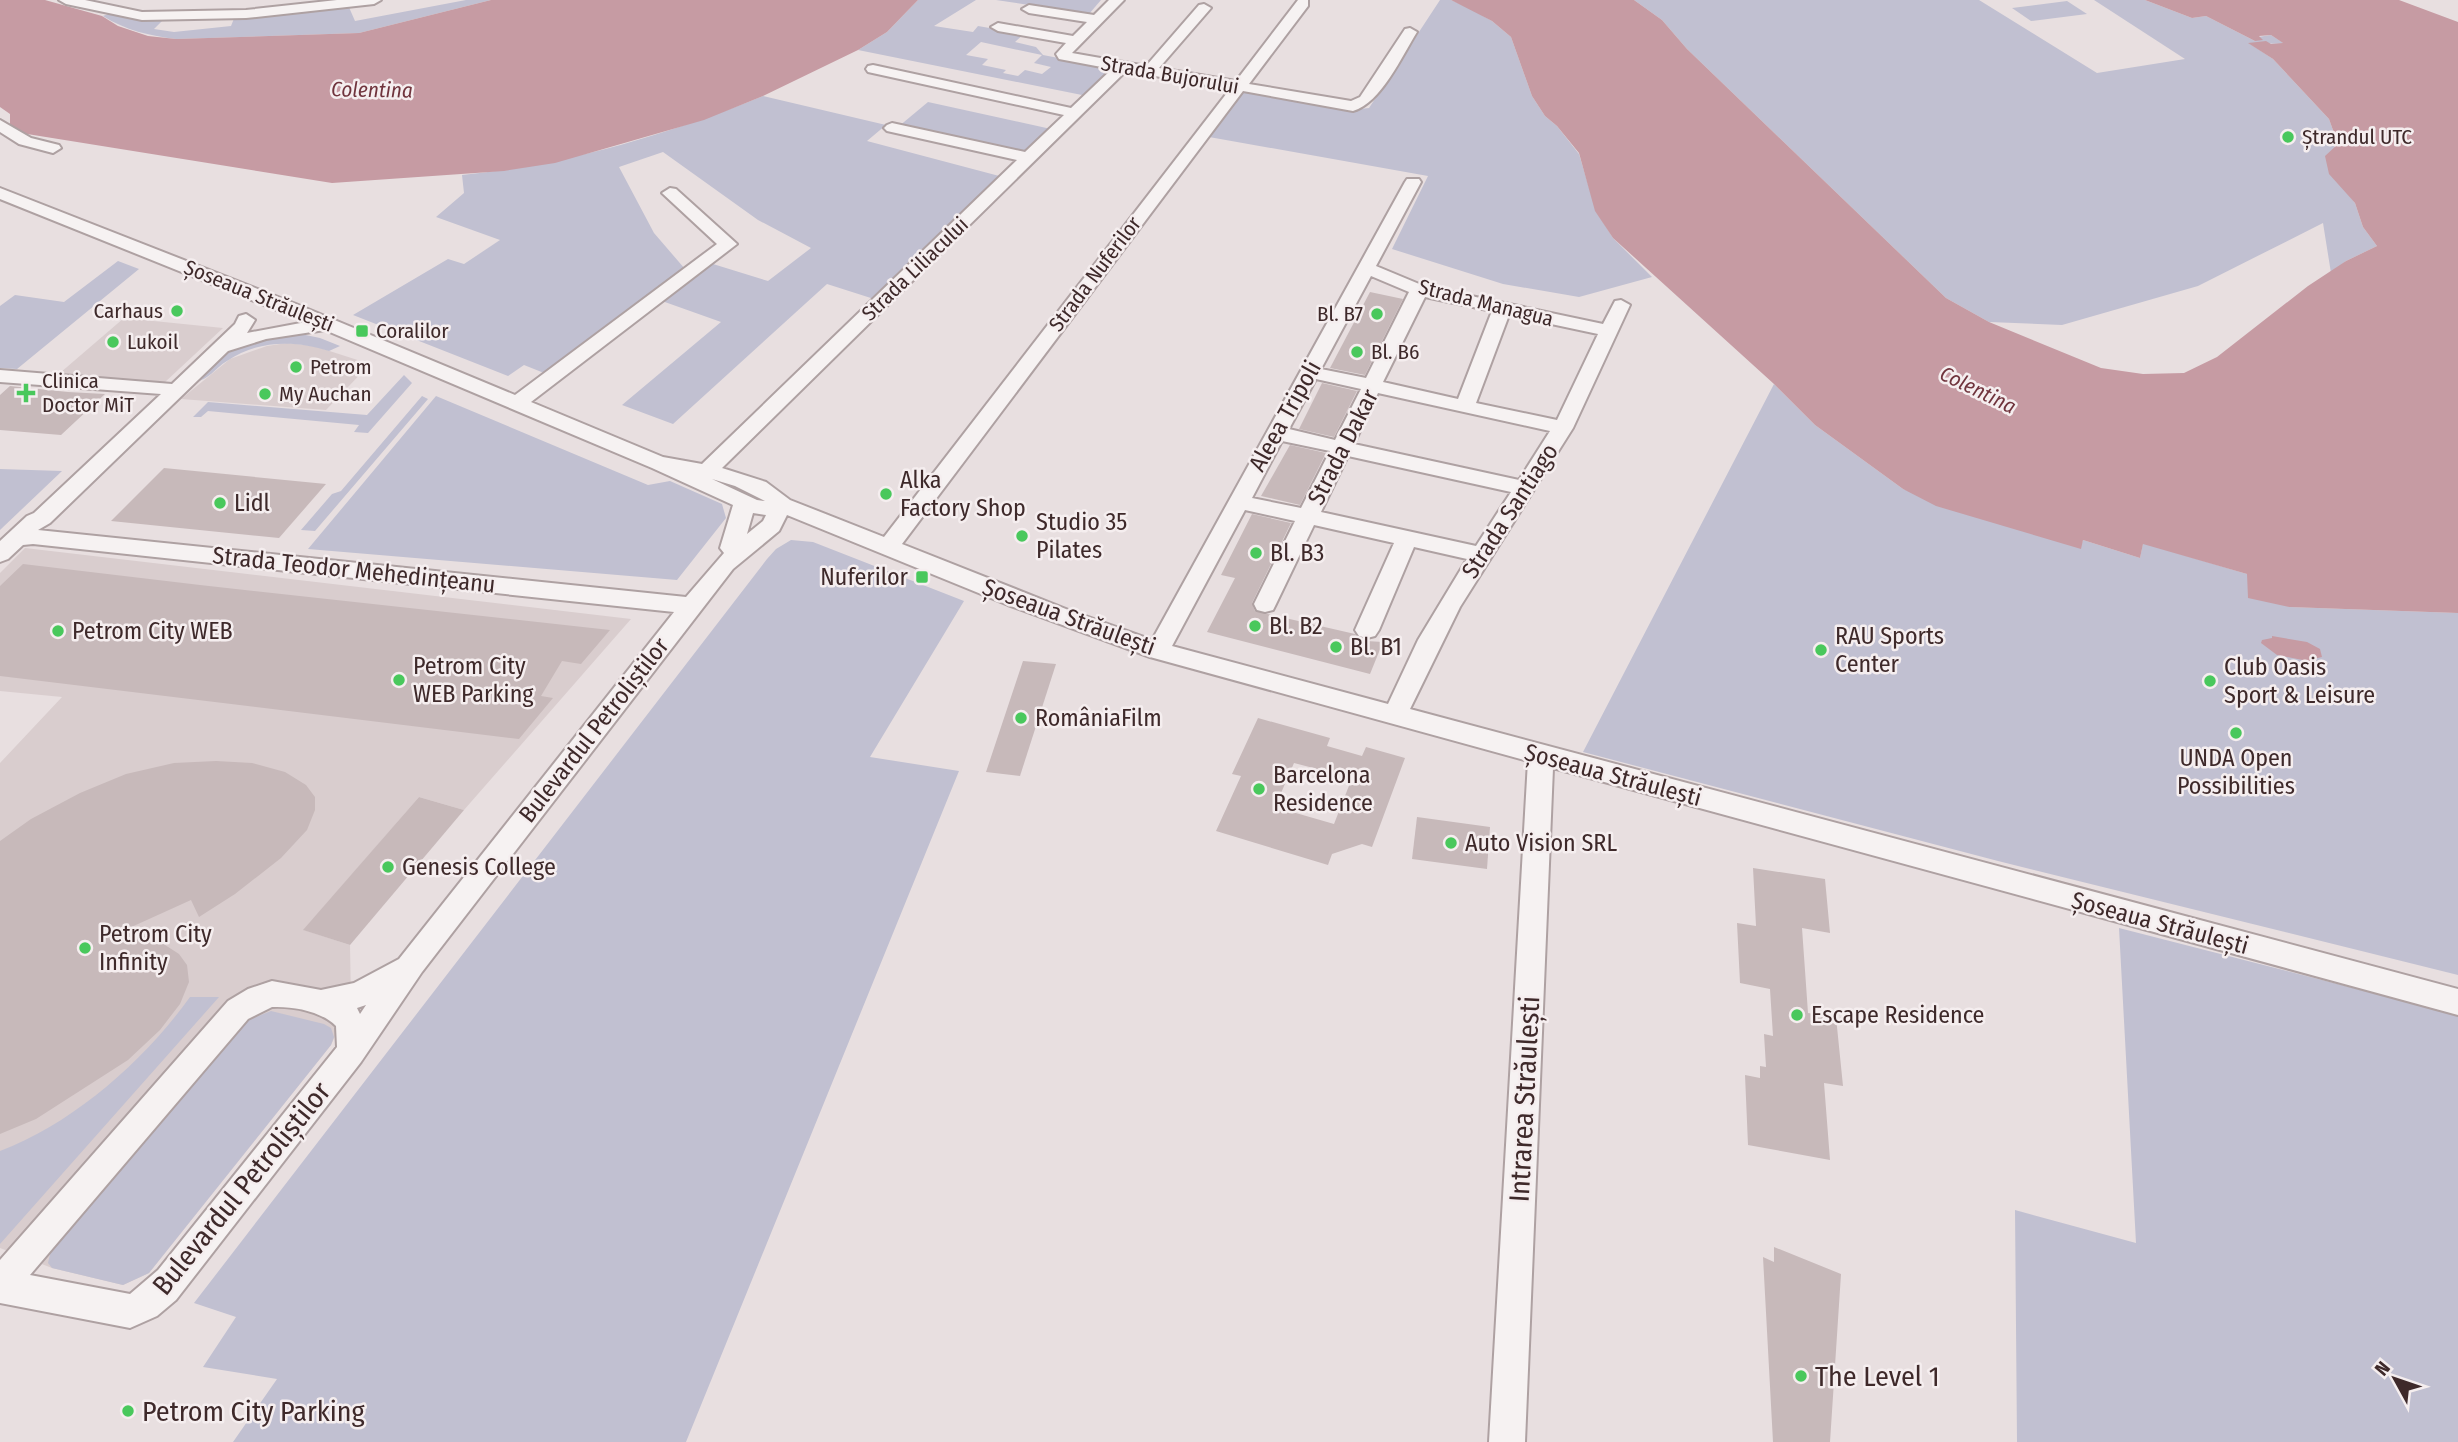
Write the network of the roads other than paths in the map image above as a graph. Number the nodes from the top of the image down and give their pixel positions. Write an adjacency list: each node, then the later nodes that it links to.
1 (66, 0): 2 (street)
2 (374, 0)
3 (1117, 0): 7 (street, Strada Bujorului)
4 (1303, 3): 14 (street, Strada Nuferilor)
5 (1204, 8): 13 (street)
6 (1029, 9): 7 (street)
7 (1097, 20): 10 (street, Strada Bujorului)
8 (998, 27): 10 (street)
9 (1410, 33): 14 (street, Strada Bujorului)
10 (1076, 41): 11 (street, Strada Bujorului)
11 (1122, 67): 13 (street, Strada Bujorului); 15 (street, Strada Liliacului)
12 (873, 69): 15 (street)
13 (1149, 72): 14 (street, Strada Bujorului)
14 (1237, 87): 52 (street, Strada Nuferilor)
15 (1075, 113): 19 (street, Strada Liliacului)
16 (0, 125): 18 (street)
17 (892, 128): 19 (street)
18 (53, 148)
19 (1029, 158): 42 (street, Strada Liliacului)
20 (1413, 182): 23 (street, Aleea Tripoli)
21 (0, 193): 25 (street, Șoseaua Străulești)
22 (670, 193): 36 (street)
23 (1366, 268): 24 (street, Strada Managua); 32 (street, Aleea Tripoli)
24 (1419, 290): 27 (street, Strada Managua); 34 (street, Strada Dakar)
25 (268, 299): 28 (street); 29 (street, Șoseaua Străulești)
26 (1621, 304): 30 (street, Strada Santiago)
27 (1502, 309): 30 (street, Strada Managua); 37 (street)
28 (246, 320): 31 (street); 35 (street)
29 (327, 324): 31 (street); 36 (street, Șoseaua Străulești)
30 (1608, 331): 38 (street, Strada Santiago)
31 (210, 358): 48 (street)
32 (1310, 372): 34 (street); 39 (street, Aleea Tripoli)
33 (0, 376): 35 (street)
34 (1374, 386): 37 (street); 40 (street, Strada Dakar)
35 (170, 389): 48 (street)
36 (516, 404): 41 (street, Șoseaua Străulești)
37 (1465, 407): 38 (street)
38 (1563, 428): 43 (street, Strada Santiago)
39 (1276, 433): 40 (street); 45 (street, Aleea Tripoli)
40 (1343, 449): 43 (street); 47 (street, Strada Dakar)
41 (659, 463): 42 (street, Șoseaua Străulești); 44 (street, Șoseaua Străulești)
42 (708, 470): 46 (street, Șoseaua Străulești)
43 (1523, 488): 55 (street, Strada Santiago)
44 (744, 502): 46 (street, Șoseaua Străulești); 53 (street)
45 (1239, 502): 47 (street); 59 (street, Aleea Tripoli)
46 (782, 505): 49 (street, Șoseaua Străulești); 53 (street, Bulevardul Petroliștilor)
47 (1308, 517): 51 (street); 56 (street, Strada Dakar)
48 (35, 520): 50 (street)
49 (822, 520): 52 (street, Șoseaua Străulești); 53 (street)
50 (17, 538): 54 (street); 57 (street, Strada Teodor Mehedințeanu)
51 (1407, 538): 55 (street); 58 (street)
52 (889, 546): 59 (street, Șoseaua Străulești)
53 (734, 553): 57 (street, Bulevardul Petroliștilor)
54 (0, 554)
55 (1480, 554): 60 (street, Strada Santiago)
56 (1265, 604)
57 (692, 606): 62 (street, Bulevardul Petroliștilor)
58 (1367, 630)
59 (1158, 650): 60 (street, Șoseaua Străulești)
60 (1395, 715): 61 (street, Șoseaua Străulești)
61 (1541, 755): 63 (street, Șoseaua Străulești); 67 (street, Intrarea Străulești)
62 (412, 963): 64 (street, Bulevardul Petroliștilor); 65 (street, Bulevardul Petroliștilor)
63 (2458, 1002)
64 (320, 1003): 65 (street, Bulevardul Petroliștilor); 66 (street, Bulevardul Petroliștilor)
65 (351, 1052): 66 (street, Bulevardul Petroliștilor)
66 (0, 1285)
67 (1507, 1442)

